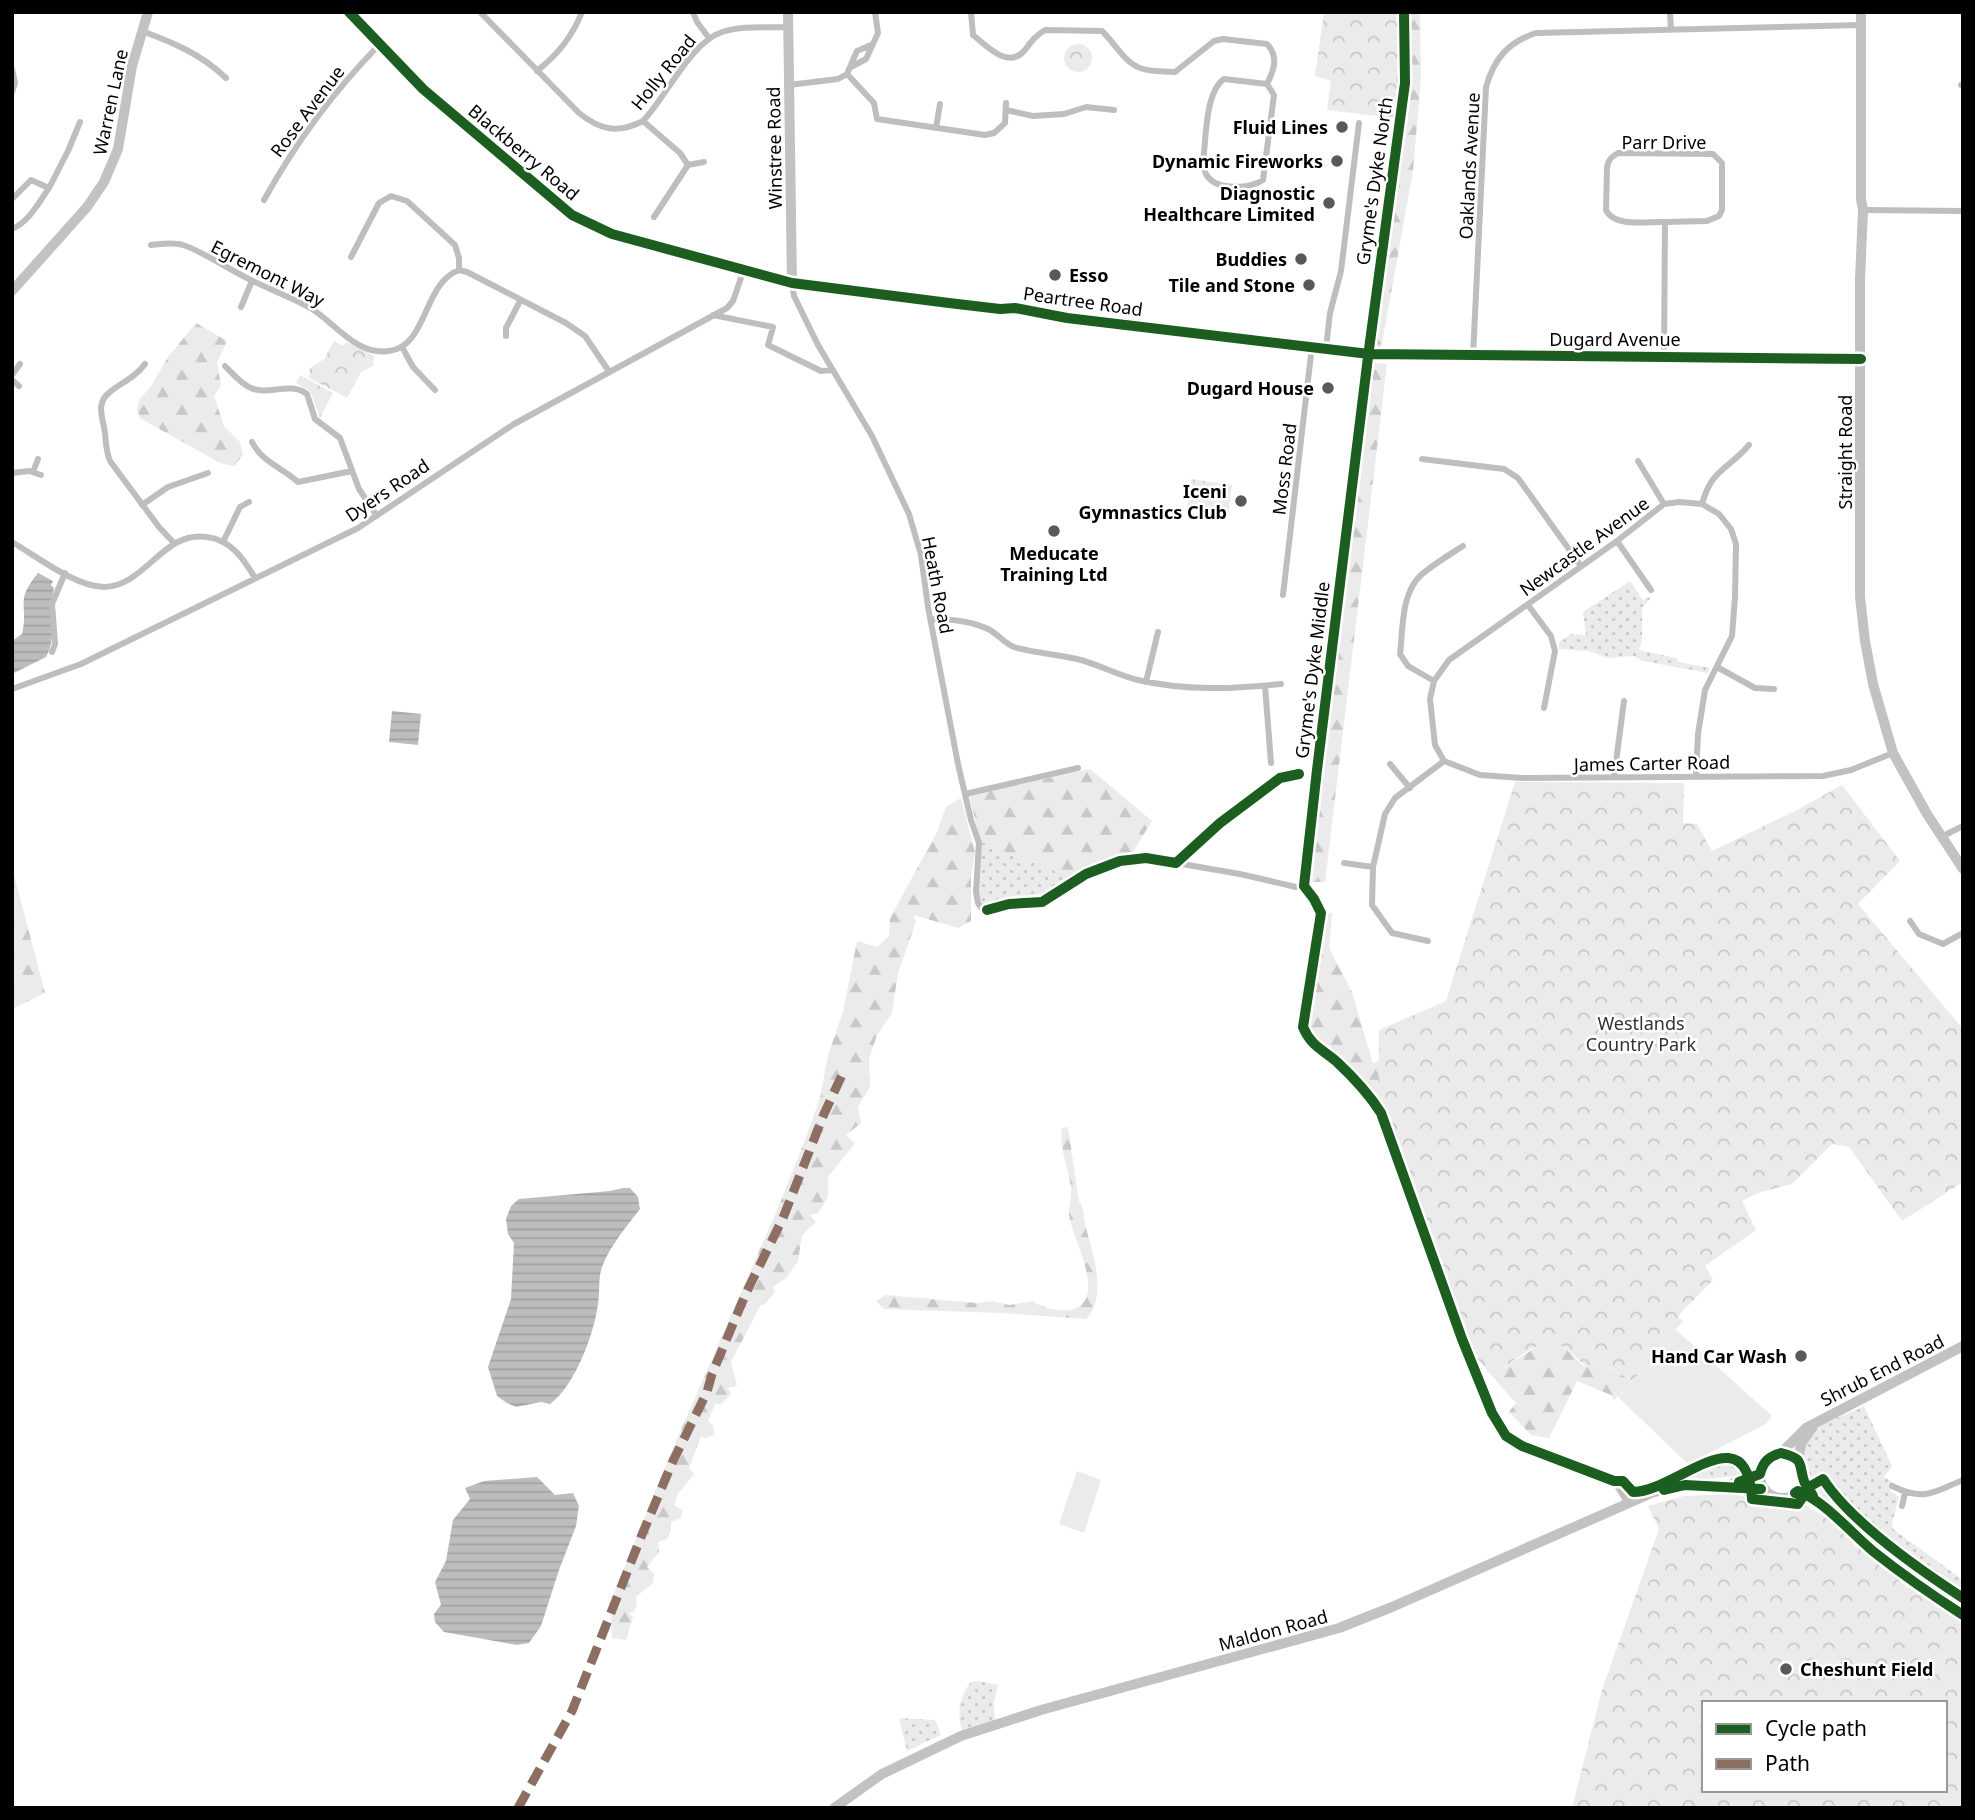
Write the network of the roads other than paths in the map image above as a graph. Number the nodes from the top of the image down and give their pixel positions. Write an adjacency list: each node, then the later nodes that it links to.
1 (148, 12): 14 (street, Warren Lane)
2 (349, 12): 16 (street, Blackberry Road)
3 (480, 12): 20 (street, Holly Road)
4 (582, 12): 20 (street)
5 (693, 12): 15 (street)
6 (788, 12): 12 (street, Winstree Road)
7 (875, 12): 17 (street)
8 (971, 12): 23 (street)
9 (1670, 12): 13 (street)
10 (1861, 12): 11 (street, Straight Road)
11 (1861, 25): 13 (street, Oaklands Avenue); 37 (street, Straight Road)
12 (788, 27): 15 (street, Holly Road); 24 (street, Winstree Road)
13 (1671, 29): 59 (street, Oaklands Avenue)
14 (142, 31): 22 (street); 50 (street, Warren Lane)
15 (709, 38): 28 (street, Holly Road)
16 (379, 45): 36 (street, Rose Avenue); 46 (street, Blackberry Road)
17 (871, 45): 18 (street); 18 (street)
18 (851, 67): 21 (street)
19 (12, 69): 25 (street)
20 (537, 71): 28 (street, Holly Road)
21 (847, 75): 24 (street); 31 (street)
22 (226, 78)
23 (1267, 84): 23 (street)
24 (789, 85): 49 (street, Winstree Road)
25 (12, 92)
26 (940, 104): 31 (street)
27 (1114, 110): 31 (street)
28 (643, 121): 33 (street)
29 (80, 122): 34 (street)
30 (1359, 123): 57 (street)
31 (936, 128)
32 (704, 162): 33 (street)
33 (688, 165): 39 (street)
34 (49, 188): 35 (street); 41 (street)
35 (12, 199)
36 (264, 200)
37 (1863, 210): 38 (street); 61 (street, Straight Road)
38 (1963, 211)
39 (654, 217)
40 (1665, 222): 40 (street, Parr Drive); 60 (street)
41 (12, 229)
42 (164, 243): 43 (street, Egremont Way); 44 (street); 48 (street, Egremont Way)
43 (151, 245)
44 (165, 254)
45 (351, 257): 47 (street)
46 (744, 269): 49 (street, Blackberry Road); 53 (street, Dyers Road)
47 (458, 270): 51 (street); 56 (street)
48 (252, 281): 52 (street); 56 (street, Egremont Way)
49 (792, 283): 55 (street, Peartree Road); 66 (street, Heath Road)
50 (12, 291)
51 (520, 301): 54 (street); 65 (street)
52 (241, 307)
53 (713, 315): 65 (street, Dyers Road); 66 (street)
54 (506, 336)
55 (1312, 346): 57 (street, Peartree Road); 94 (street, Moss Road)
56 (402, 347): 69 (street)
57 (1326, 348): 58 (street, Peartree Road)
58 (1369, 354): 59 (street, Dugard Avenue)
59 (1473, 356): 60 (street, Dugard Avenue)
60 (1664, 357): 61 (street, Dugard Avenue)
61 (1860, 359): 108 (street, Straight Road)
62 (20, 364): 67 (street)
63 (145, 364): 83 (street)
64 (225, 366): 75 (street)
65 (608, 370): 84 (street, Dyers Road)
66 (831, 370): 96 (street, Heath Road)
67 (12, 377): 68 (street)
68 (19, 386)
69 (435, 390)
70 (252, 442): 75 (street)
71 (1749, 445): 82 (street)
72 (38, 459): 76 (street)
73 (1422, 459): 90 (street)
74 (1638, 461): 81 (street)
75 (352, 471): 84 (street)
76 (33, 472): 77 (street); 79 (street)
77 (12, 473)
78 (208, 474): 83 (street)
79 (41, 475)
80 (249, 502): 87 (street)
81 (1664, 504): 82 (street, Newcastle Avenue); 85 (street, Newcastle Avenue)
82 (1702, 504): 99 (street)
83 (142, 505): 88 (street)
84 (377, 516): 92 (street, Dyers Road)
85 (1617, 541): 90 (street, Newcastle Avenue); 93 (street)
86 (12, 542): 91 (street)
87 (223, 542): 88 (street); 92 (street)
88 (174, 543): 91 (street)
89 (1462, 546): 100 (street)
90 (1581, 566): 95 (street, Newcastle Avenue)
91 (65, 573): 98 (street)
92 (255, 578): 104 (street, Dyers Road)
93 (1651, 590)
94 (1283, 595)
95 (1528, 605): 100 (street, Newcastle Avenue); 107 (street)
96 (930, 619): 101 (street); 117 (street, Heath Road)
97 (1158, 632): 101 (street)
98 (52, 652)
99 (1717, 667): 105 (street); 114 (street)
100 (1434, 681): 109 (street)
101 (1146, 682): 103 (street)
102 (1281, 684): 103 (street)
103 (1265, 686): 110 (street)
104 (12, 690)
105 (1774, 690)
106 (1624, 701): 115 (street)
107 (1544, 708)
108 (1893, 753): 114 (street, James Carter Road); 119 (street, Straight Road)
109 (1444, 761): 115 (street, James Carter Road); 116 (street)
110 (1271, 764)
111 (1390, 764): 116 (street)
112 (1078, 768): 117 (street)
113 (1299, 774): 120 (street)
114 (1696, 776): 115 (street, James Carter Road)
115 (1614, 778)
116 (1410, 788): 122 (street)
117 (965, 794): 120 (street, Heath Road)
118 (1963, 825): 119 (street)
119 (1943, 836): 123 (street, Straight Road)
120 (1176, 863): 124 (street)
121 (1344, 863): 122 (street)
122 (1373, 867): 127 (street)
123 (1963, 869)
124 (1296, 887)
125 (1910, 921): 126 (street)
126 (1963, 933)
127 (1428, 941)
128 (1963, 1346): 129 (street, Shrub End Road)
129 (1816, 1422): 131 (street, Shrub End Road); 132 (street, Shrub End Road)
130 (1506, 1436): 141 (street)
131 (1781, 1453): 132 (street); 133 (street)
132 (1798, 1461): 134 (street)
133 (1760, 1474): 136 (street, Maldon Road); 138 (street)
134 (1804, 1480): 139 (street); 142 (street)
135 (1963, 1480): 140 (street)
136 (1722, 1486): 138 (street, Maldon Road); 141 (street, Maldon Road)
137 (1892, 1486): 140 (street)
138 (1765, 1489): 139 (street)
139 (1798, 1491): 142 (street)
140 (1905, 1493): 143 (street)
141 (1627, 1502): 145 (street, Maldon Road)
142 (1816, 1502): 144 (street)
143 (1902, 1506)
144 (1963, 1615)
145 (834, 1808)

